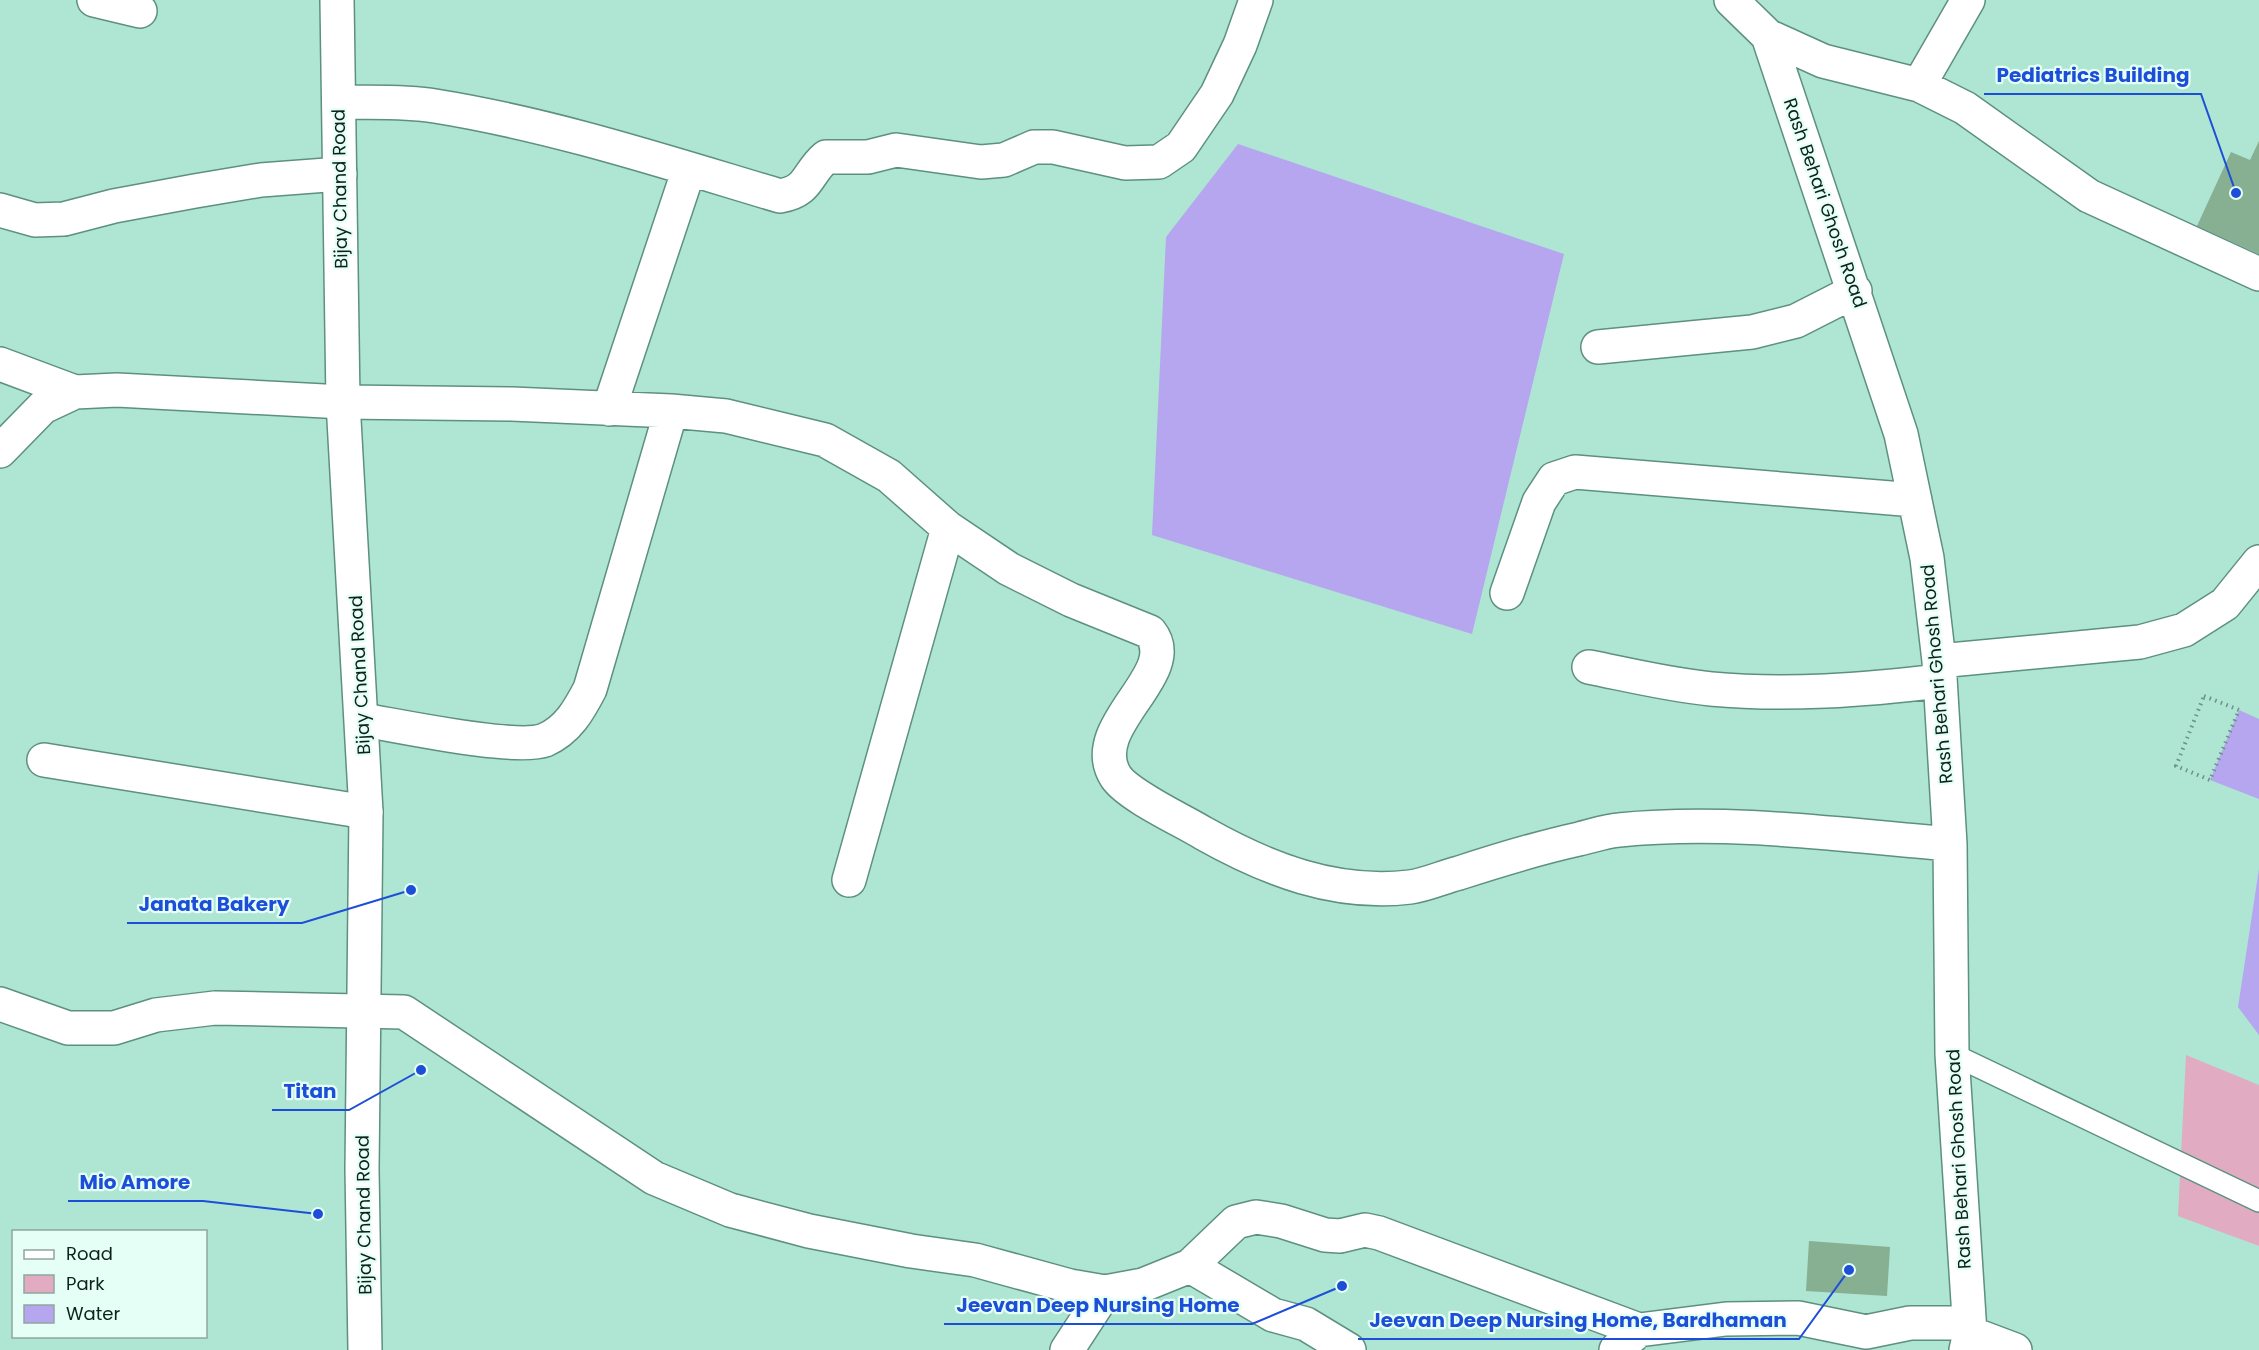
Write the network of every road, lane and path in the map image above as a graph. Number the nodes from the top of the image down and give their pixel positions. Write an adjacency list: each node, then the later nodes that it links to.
1 (94, 0): 6 (street)
2 (337, 0): 9 (street, Bijay Chand Road)
3 (1256, 0): 10 (street)
4 (1731, 0): 7 (street, Rash Behari Ghosh Road)
5 (1968, 0): 8 (street)
6 (140, 11)
7 (1768, 36): 8 (street); 14 (street, Rash Behari Ghosh Road)
8 (1919, 85): 13 (street)
9 (339, 102): 10 (street); 11 (street, Bijay Chand Road)
10 (689, 169): 19 (street)
11 (340, 174): 12 (street); 18 (street, Bijay Chand Road)
12 (0, 210)
13 (2259, 274)
14 (1855, 291): 15 (street); 22 (street, Rash Behari Ghosh Road)
15 (1598, 347)
16 (0, 364): 17 (street)
17 (75, 392): 18 (street); 21 (street)
18 (343, 402): 19 (street); 29 (street, Bijay Chand Road)
19 (609, 409): 20 (street)
20 (671, 411): 23 (street); 29 (street)
21 (0, 451)
22 (1915, 500): 25 (street); 27 (street, Rash Behari Ghosh Road)
23 (948, 528): 32 (street); 33 (street)
24 (2259, 562): 27 (street)
25 (1507, 592)
26 (1589, 667): 27 (street)
27 (1940, 671): 32 (street, Rash Behari Ghosh Road)
28 (2239, 710): 28 (path)
29 (363, 720): 31 (street, Bijay Chand Road)
30 (44, 760): 31 (street)
31 (366, 812): 35 (street, Bijay Chand Road)
32 (1950, 844): 36 (street, Rash Behari Ghosh Road)
33 (849, 880)
34 (0, 1004): 35 (street)
35 (365, 1012): 39 (street); 42 (street, Bijay Chand Road)
36 (1952, 1053): 37 (lane); 40 (street, Rash Behari Ghosh Road)
37 (2259, 1201)
38 (1190, 1266): 39 (street); 41 (street); 44 (street)
39 (1105, 1292): 43 (street)
40 (1969, 1335): 41 (street); 45 (street)
41 (1627, 1340)
42 (365, 1350)
43 (1067, 1350)
44 (1349, 1350)
45 (2015, 1350)

